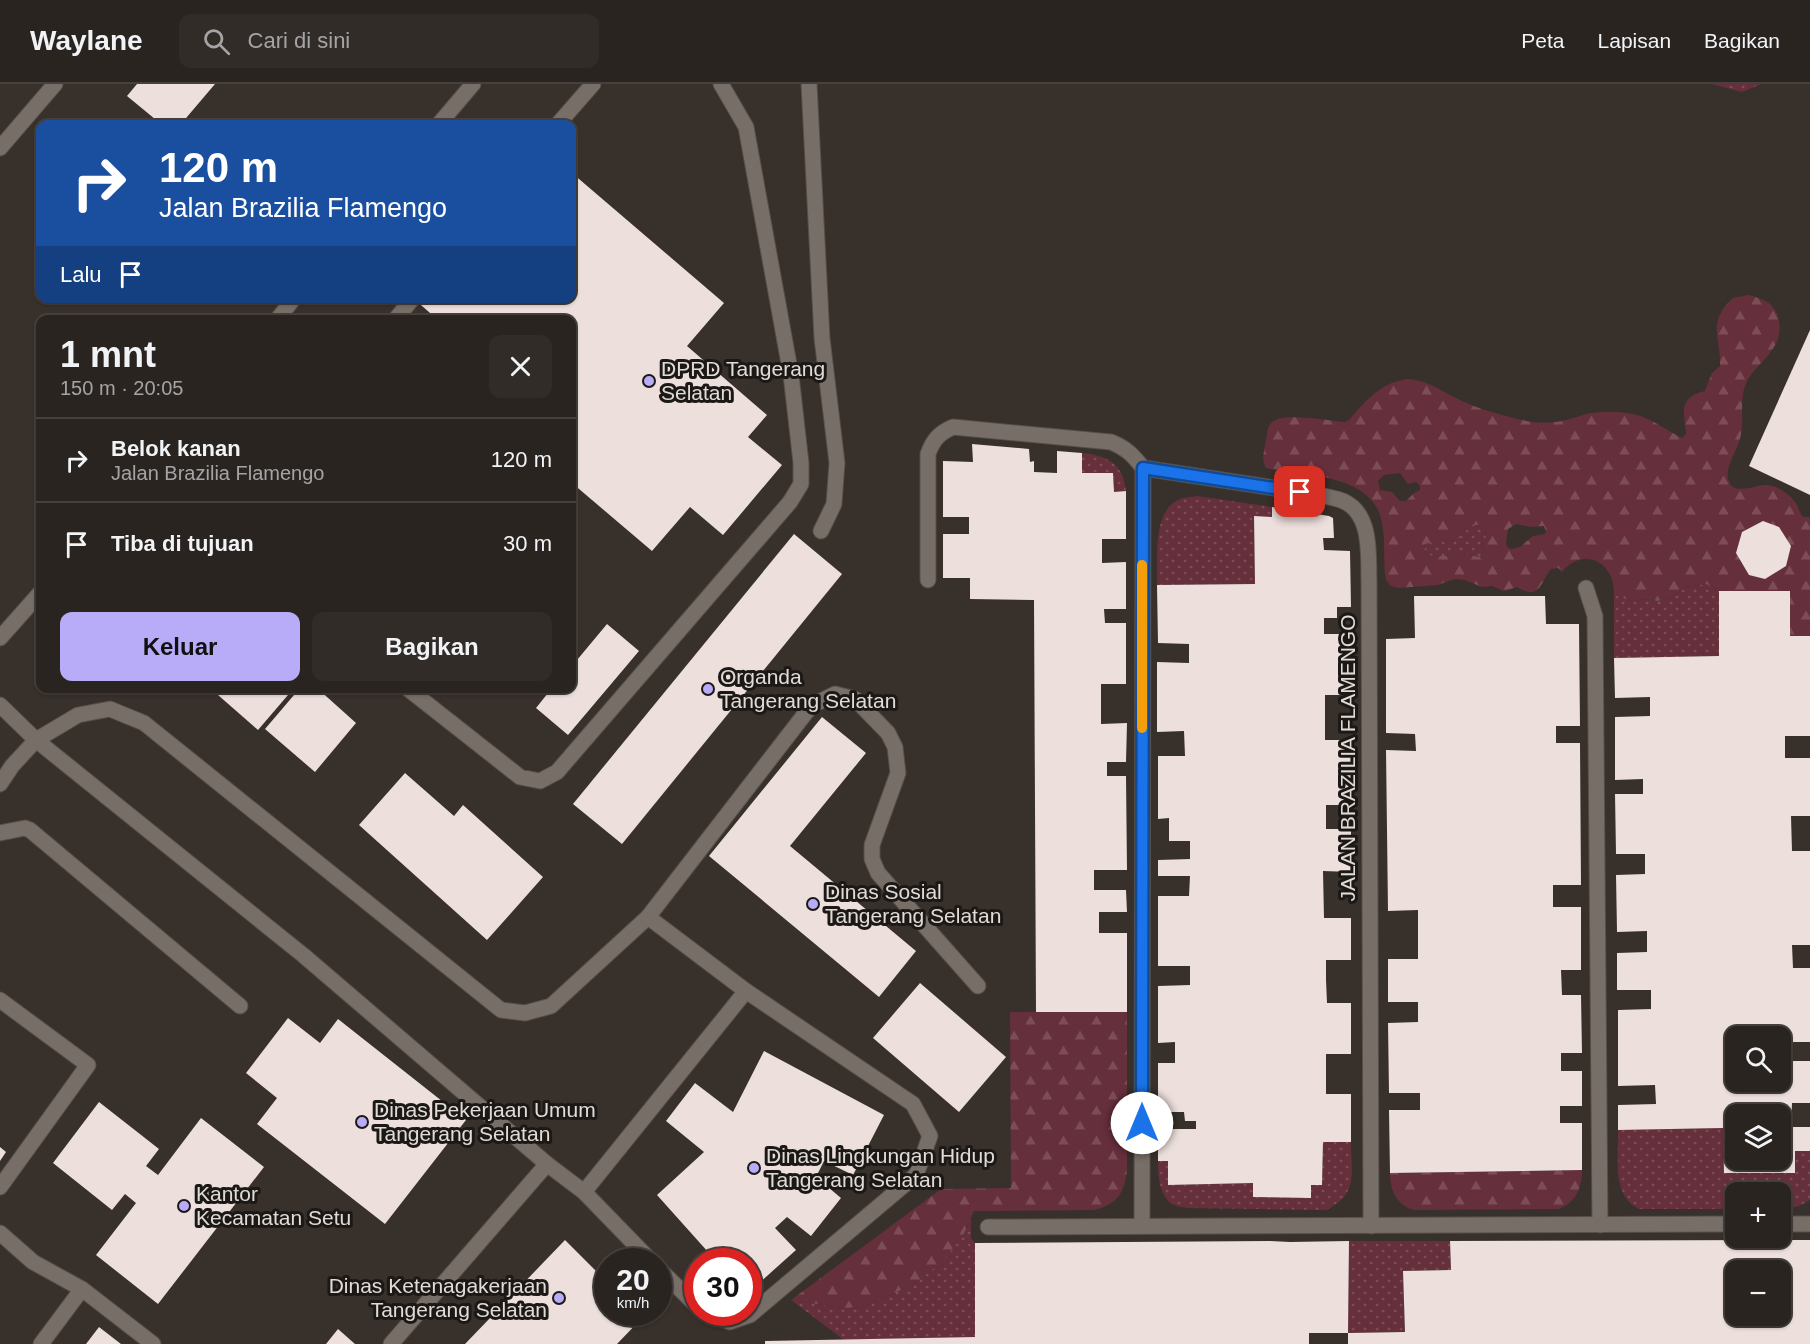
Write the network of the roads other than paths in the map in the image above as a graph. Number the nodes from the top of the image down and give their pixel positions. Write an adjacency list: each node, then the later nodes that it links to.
1 (55, 84): 8 (street)
2 (473, 84): 6 (street)
3 (593, 84): 7 (street)
4 (721, 84): 19 (street)
5 (809, 84): 14 (street)
6 (442, 120)
7 (562, 120)
8 (0, 148)
9 (290, 303): 11 (street)
10 (409, 303): 12 (street)
11 (281, 315)
12 (399, 315)
13 (1143, 468): 15 (street); 36 (street); 37 (street, JALAN BRAZILIA FLAMENGO)
14 (821, 531)
15 (928, 580)
16 (1586, 588): 35 (street)
17 (36, 598): 18 (street)
18 (0, 638)
19 (413, 693)
20 (0, 705): 21 (street)
21 (36, 740): 22 (street); 24 (street); 29 (street)
22 (0, 784)
23 (0, 833): 28 (street)
24 (648, 917): 25 (street); 26 (street)
25 (978, 986)
26 (746, 991): 31 (street); 44 (street)
27 (0, 1000): 30 (street)
28 (240, 1006)
29 (547, 1164): 31 (street); 47 (street)
30 (0, 1187)
31 (584, 1192): 40 (street)
32 (1725, 1224): 35 (street)
33 (1791, 1224): 34 (street)
34 (1810, 1224)
35 (1600, 1225): 37 (street)
36 (1142, 1226): 37 (street); 38 (street)
37 (1371, 1226)
38 (988, 1227)
39 (0, 1233): 42 (street)
40 (638, 1248)
41 (672, 1282): 43 (street)
42 (81, 1289): 45 (street); 46 (street)
43 (684, 1293)
44 (762, 1305)
45 (41, 1344)
46 (153, 1344)
47 (391, 1344)

